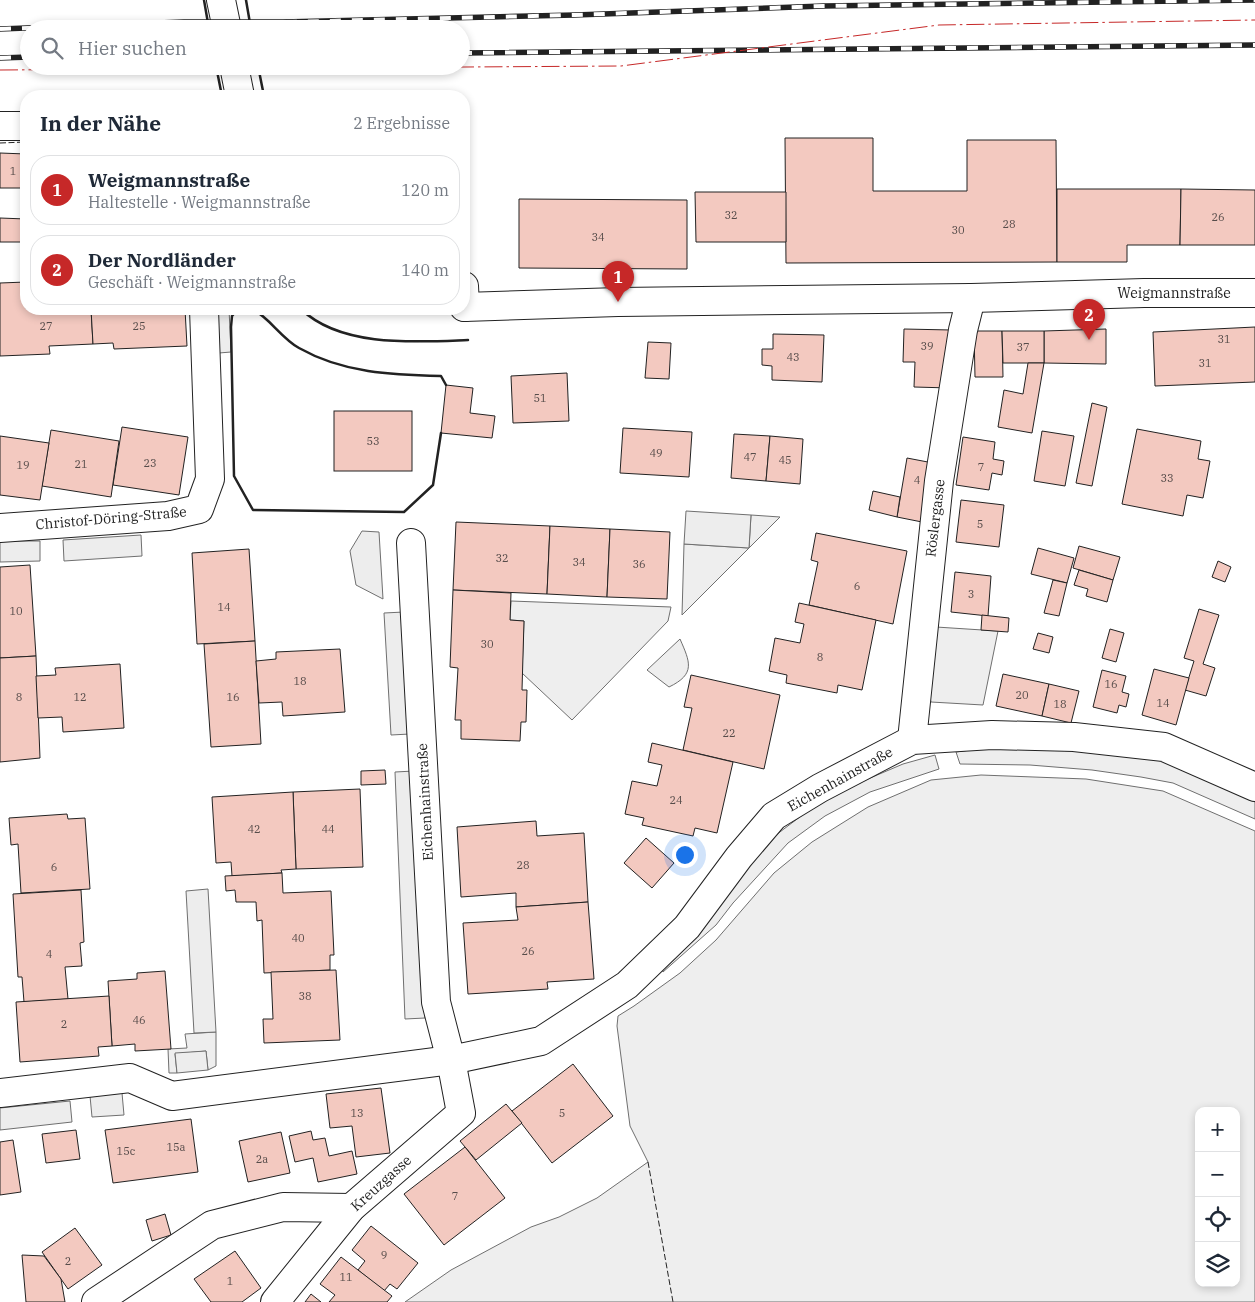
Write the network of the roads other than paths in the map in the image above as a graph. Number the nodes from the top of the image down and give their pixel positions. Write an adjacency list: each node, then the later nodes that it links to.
1 (222, 0): 2 (street)
2 (225, 20)
3 (236, 75): 4 (street)
4 (239, 90)
5 (0, 126): 6 (street)
6 (20, 126)
7 (1255, 293): 8 (street, Weigmannstraße)
8 (971, 298): 9 (street, Weigmannstraße); 13 (street, Röslergasse)
9 (470, 300)
10 (204, 315): 11 (street, Christof-Döring-Straße)
11 (0, 528)
12 (411, 543): 15 (street, Eichenhainstraße)
13 (912, 740): 14 (street, Eichenhainstraße); 15 (street, Eichenhainstraße)
14 (1255, 787)
15 (451, 1060): 16 (street, Eichenhainstraße); 17 (street, Kreuzgasse)
16 (0, 1093)
17 (351, 1208): 18 (street); 19 (street, Kreuzgasse)
18 (96, 1302)
19 (275, 1302)

